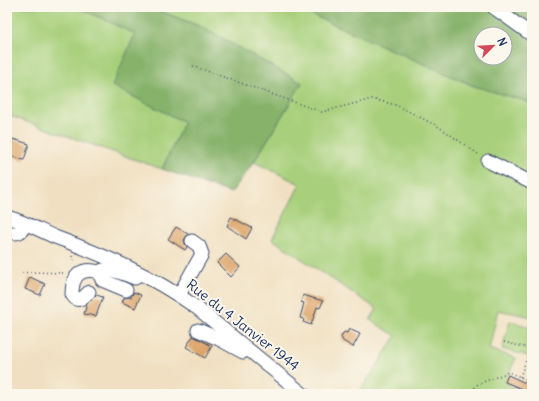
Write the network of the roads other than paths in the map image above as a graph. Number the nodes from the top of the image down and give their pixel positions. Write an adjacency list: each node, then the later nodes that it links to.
1 (493, 7): 2 (street)
2 (532, 35)
3 (488, 161): 4 (street)
4 (532, 183)
5 (7, 217): 6 (street, Rue du 4 Janvier 1944)
6 (25, 224): 7 (street); 10 (street, Rue du 4 Janvier 1944)
7 (7, 232)
8 (192, 241): 13 (street)
9 (99, 272): 10 (street); 11 (street); 12 (street)
10 (140, 273): 13 (street, Rue du 4 Janvier 1944)
11 (126, 290)
12 (89, 292)
13 (179, 294): 15 (street, Rue du 4 Janvier 1944)
14 (198, 330): 15 (street)
15 (254, 353): 16 (street, Rue du 4 Janvier 1944)
16 (303, 394)

